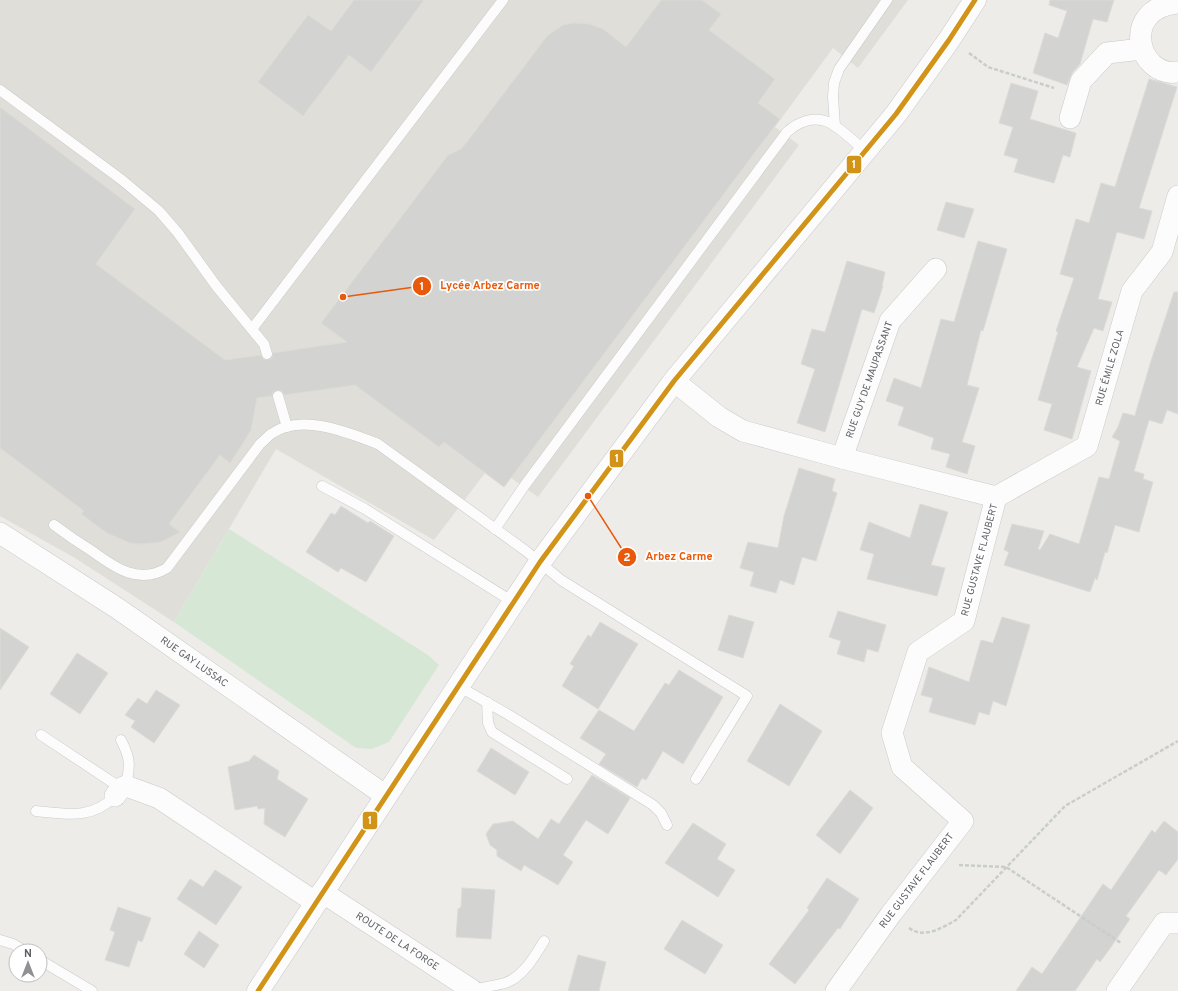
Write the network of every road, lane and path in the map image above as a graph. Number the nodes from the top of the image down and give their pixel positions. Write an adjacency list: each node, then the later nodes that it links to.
1 (503, 0): 15 (lane)
2 (887, 0): 11 (lane)
3 (975, 0): 5 (main road)
4 (1178, 3): 6 (street)
5 (949, 40): 9 (path); 12 (main road)
6 (1142, 49): 7 (street); 9 (street)
7 (1178, 72)
8 (0, 90): 15 (lane)
9 (1076, 95): 10 (street)
10 (1070, 118)
11 (835, 126): 12 (lane); 24 (lane)
12 (865, 151): 17 (main road)
13 (1178, 196): 22 (street, RUE ÉMILE ZOLA)
14 (936, 269): 20 (street, RUE GUY DE MAUPASSANT)
15 (252, 329): 16 (lane)
16 (267, 354)
17 (674, 381): 20 (street, RUE GUSTAVE FLAUBERT); 26 (main road)
18 (278, 396): 19 (lane)
19 (287, 427): 23 (lane); 24 (lane)
20 (842, 458): 22 (street, RUE GUSTAVE FLAUBERT)
21 (322, 486): 27 (lane)
22 (996, 497): 39 (street, RUE GUSTAVE FLAUBERT)
23 (54, 525)
24 (495, 530): 26 (lane)
25 (0, 533): 36 (street, RUE GAY LUSSAC)
26 (540, 562): 27 (main road); 34 (lane)
27 (513, 602): 28 (main road)
28 (458, 686): 29 (lane); 36 (main road)
29 (487, 702): 33 (lane); 38 (lane)
30 (41, 735): 35 (lane)
31 (121, 740): 35 (lane)
32 (1178, 741): 40 (path)
33 (567, 778)
34 (696, 779)
35 (121, 790): 37 (lane); 41 (street, ROUTE DE LA FORGE)
36 (386, 796): 41 (main road)
37 (36, 811)
38 (667, 825)
39 (931, 863): 40 (path); 42 (street, RUE GUSTAVE FLAUBERT)
40 (1006, 867): 42 (path); 47 (path)
41 (318, 897): 51 (main road); 52 (street, ROUTE DE LA FORGE)
42 (891, 914): 53 (street, RUE GUSTAVE FLAUBERT)
43 (1178, 923): 47 (street)
44 (0, 940): 46 (lane)
45 (544, 941): 52 (lane)
46 (10, 943)
47 (1141, 956): 49 (street)
48 (48, 965): 50 (lane)
49 (1120, 990)
50 (92, 991)
51 (258, 991)
52 (472, 991)
53 (836, 991)

